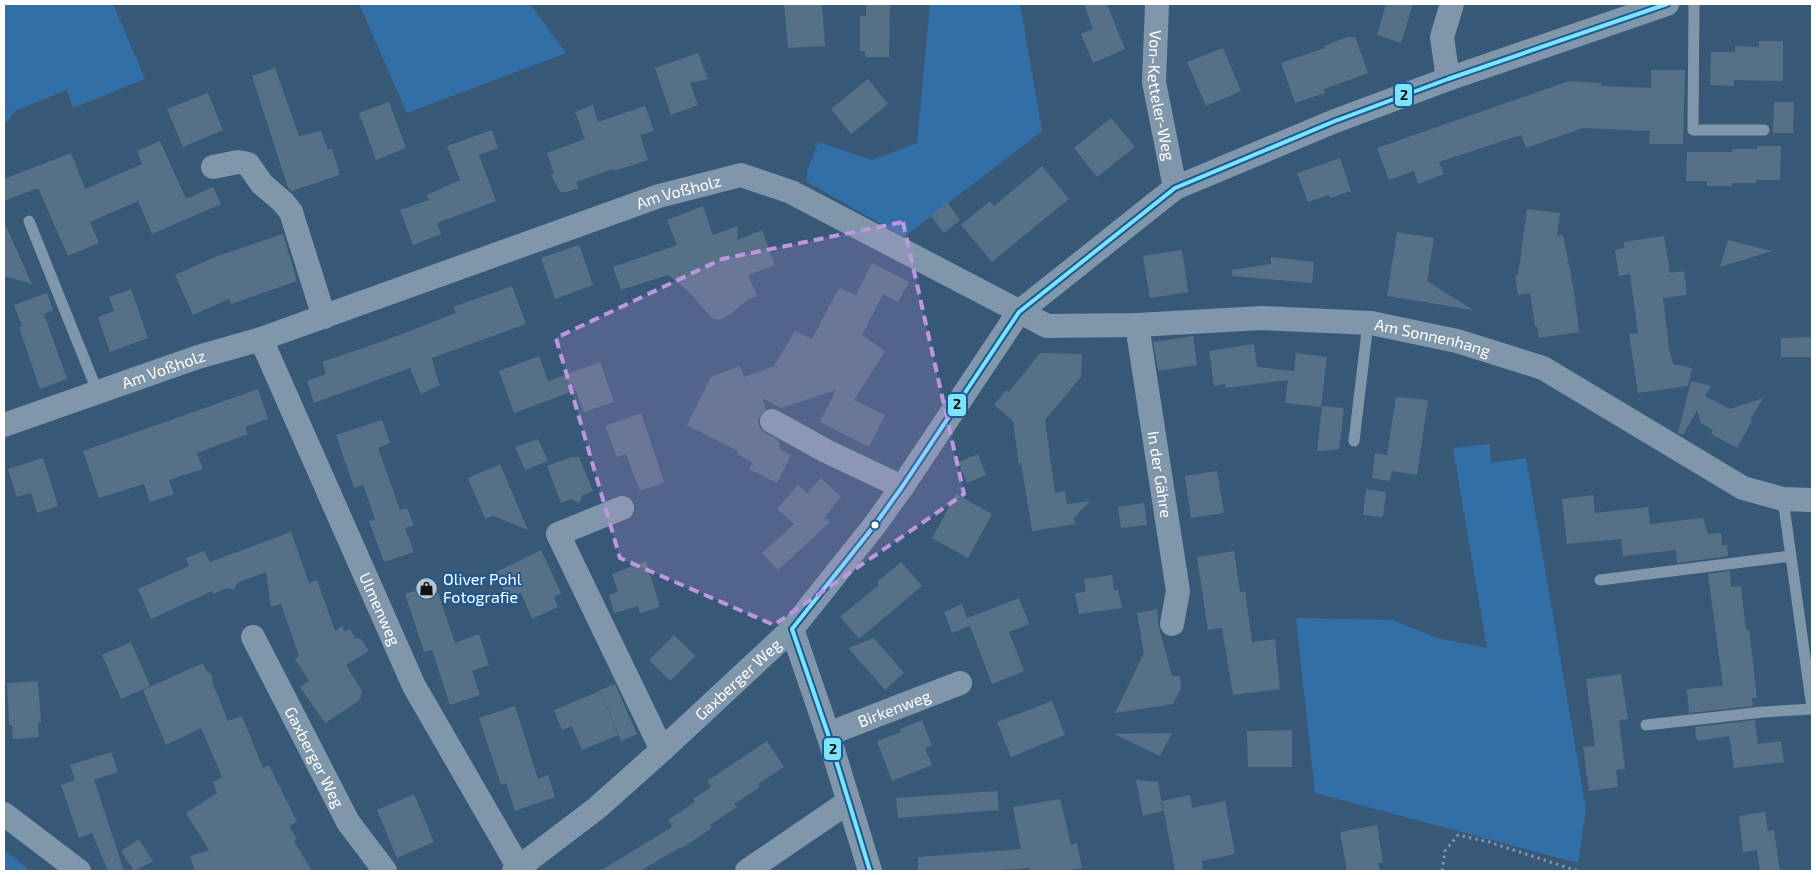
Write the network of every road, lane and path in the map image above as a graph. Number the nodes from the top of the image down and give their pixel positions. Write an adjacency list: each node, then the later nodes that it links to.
1 (1156, 4): 8 (street, Von-Ketteler-Weg)
2 (1452, 4): 5 (street)
3 (1667, 4): 5 (street, Gaxberger Weg)
4 (1694, 4): 6 (lane)
5 (1448, 79): 8 (street, Gaxberger Weg)
6 (1764, 130)
7 (213, 167): 11 (street)
8 (1176, 188): 10 (street, Gaxberger Weg)
9 (29, 222): 15 (lane)
10 (1019, 312): 11 (street, Am Voßholz); 13 (street, Am Sonnenhang); 19 (street, Gaxberger Weg)
11 (324, 317): 14 (street, Am Voßholz)
12 (1368, 323): 13 (street, Am Sonnenhang); 18 (lane); 20 (street, Am Sonnenhang)
13 (1137, 325): 25 (street, In der Gähre)
14 (261, 339): 15 (street, Am Voßholz); 35 (street, Ulmenweg)
15 (98, 393): 17 (street, Am Voßholz)
16 (772, 421): 19 (street)
17 (4, 425)
18 (1354, 441)
19 (902, 487): 26 (street, Gaxberger Weg)
20 (1783, 499): 21 (street, Am Sonnenhang); 23 (lane)
21 (1812, 500)
22 (622, 508): 32 (street)
23 (1791, 556): 24 (lane); 29 (lane)
24 (1600, 580)
25 (1172, 624)
26 (792, 629): 31 (street); 32 (street, Gaxberger Weg)
27 (253, 637): 37 (street, Gaxberger Weg)
28 (960, 683): 31 (street, Birkenweg)
29 (1812, 709): 30 (lane)
30 (1646, 725)
31 (828, 734): 33 (street)
32 (662, 750): 35 (street, Gaxberger Weg)
33 (848, 802): 38 (street); 39 (street)
34 (4, 814): 36 (street)
35 (516, 870)
36 (79, 871)
37 (385, 871)
38 (747, 871)
39 (870, 871)
40 (1442, 871): 41 (path)
41 (1578, 871)

